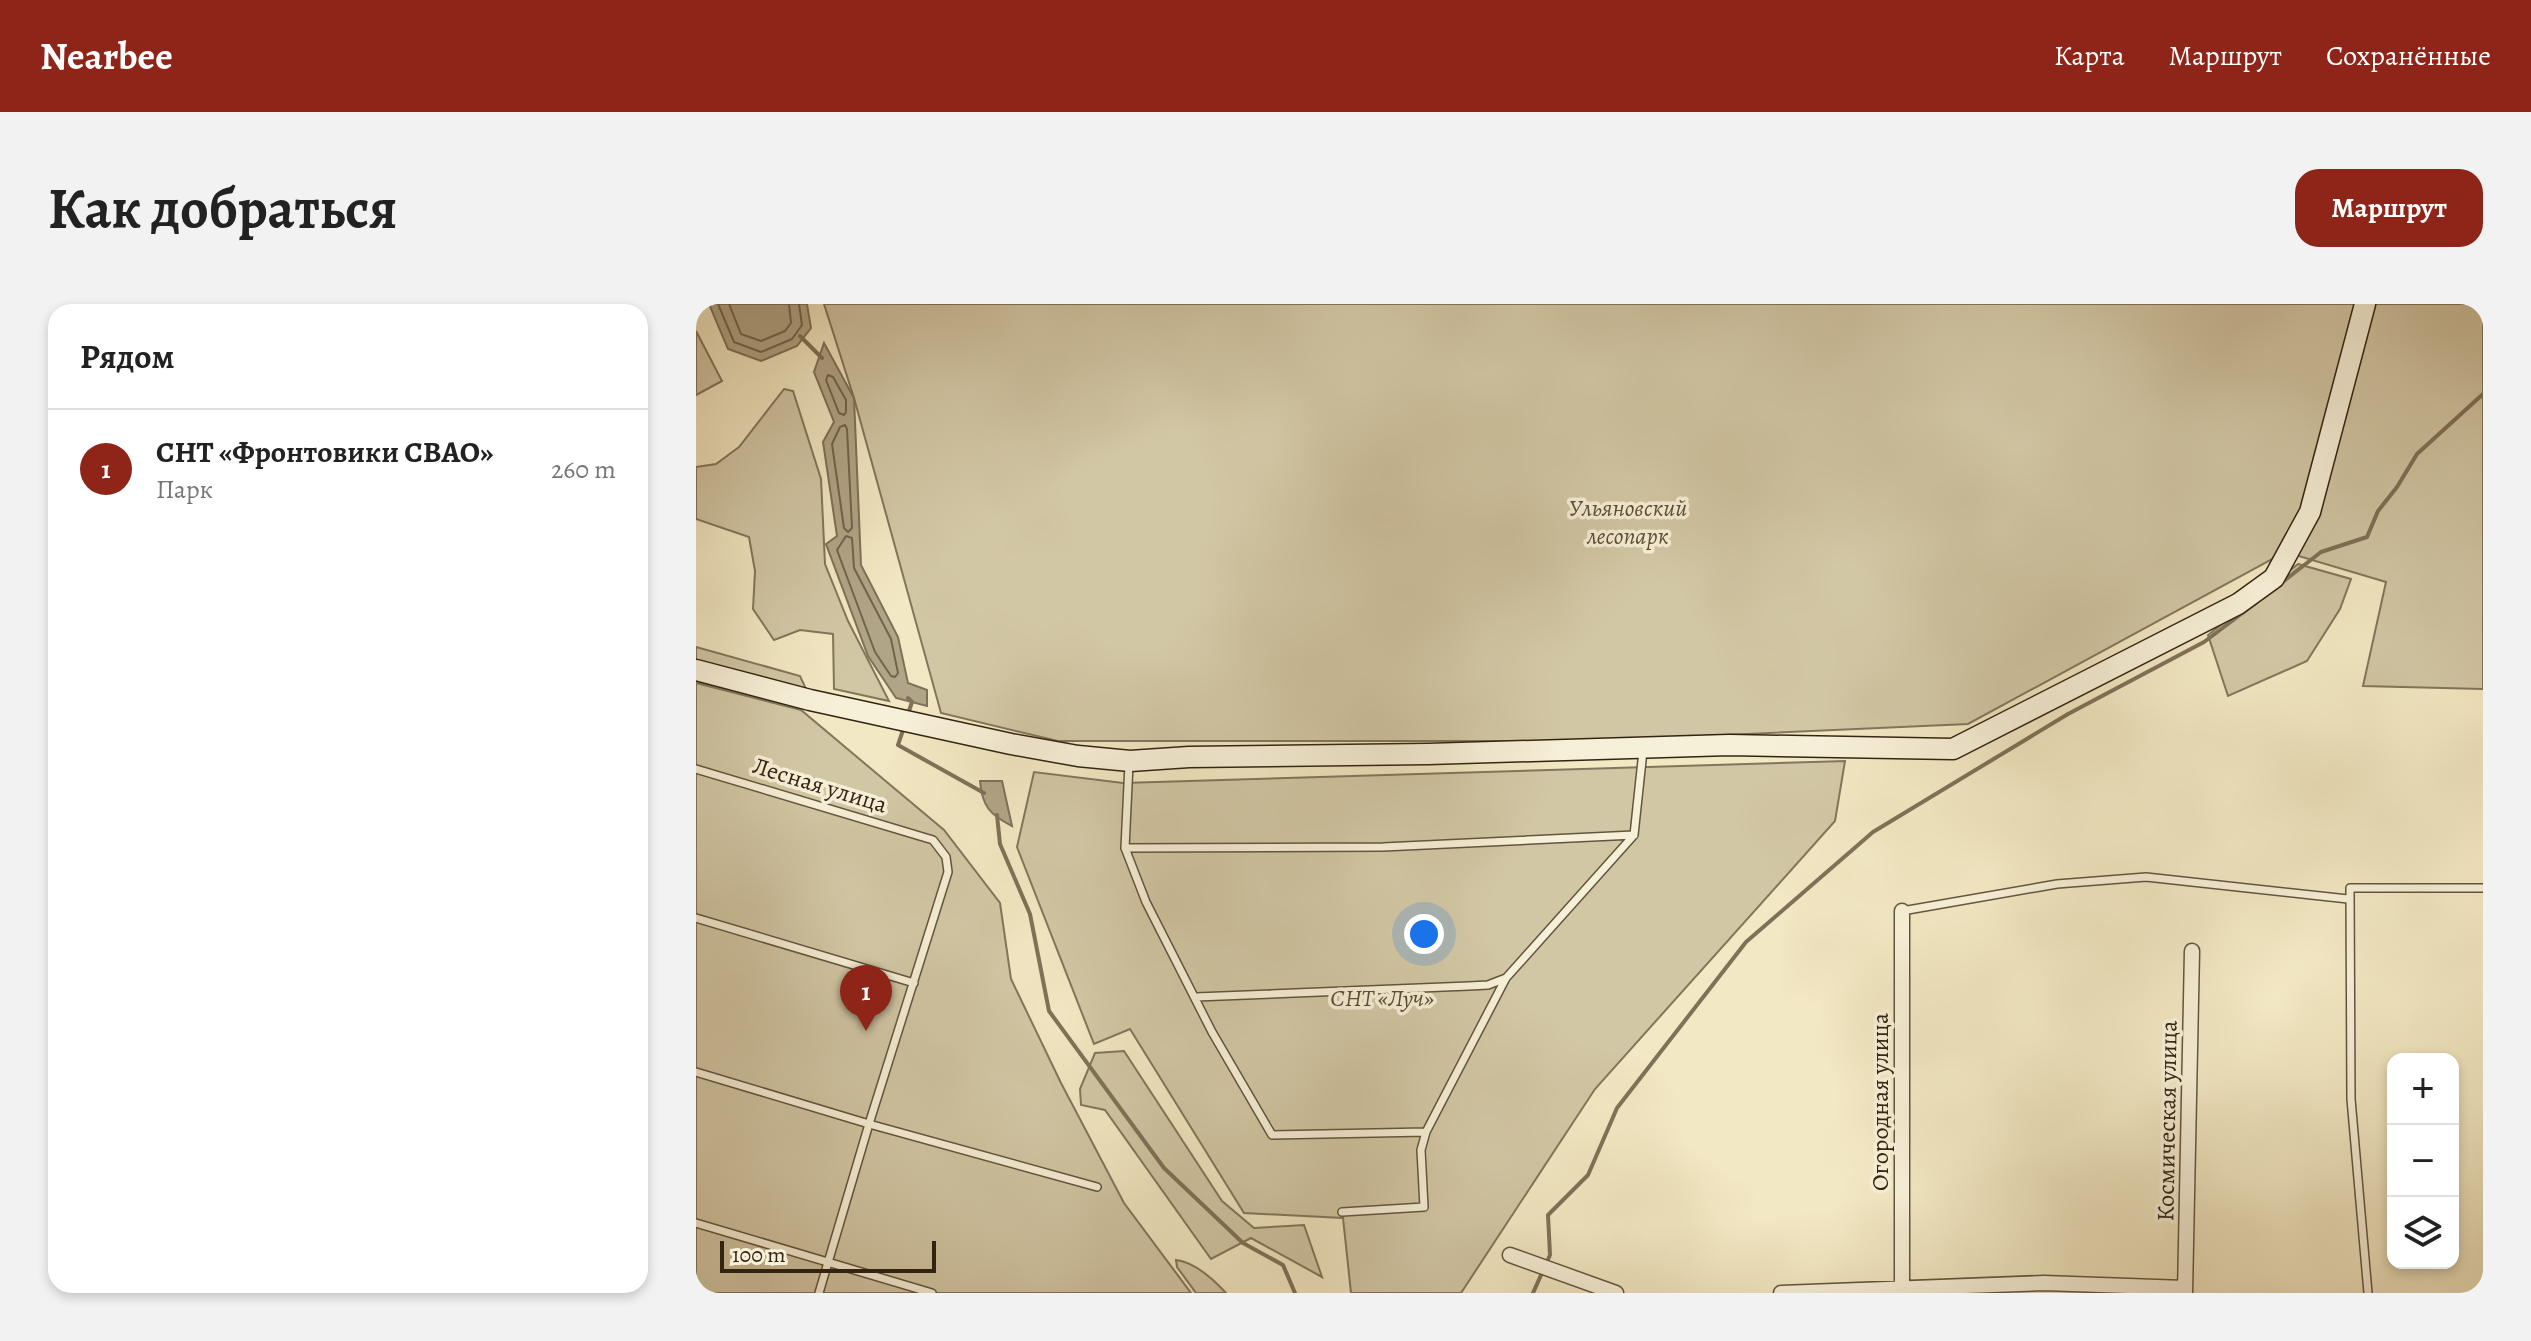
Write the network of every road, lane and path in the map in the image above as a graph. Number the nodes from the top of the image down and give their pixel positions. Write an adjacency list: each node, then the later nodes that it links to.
1 (2365, 304): 3 (street)
2 (696, 670): 4 (street)
3 (1643, 746): 4 (street); 6 (lane)
4 (1130, 761): 7 (lane)
5 (696, 769): 14 (lane, Лесная улица)
6 (1634, 835): 7 (lane); 13 (lane)
7 (1125, 848): 15 (lane)
8 (2483, 888): 9 (lane)
9 (2348, 899): 10 (lane); 30 (lane)
10 (1902, 911): 25 (street, Огородная улица)
11 (696, 918): 14 (lane)
12 (2192, 951): 24 (street, Космическая улица)
13 (1506, 978): 15 (lane); 18 (lane)
14 (914, 983): 17 (lane)
15 (1196, 997): 18 (lane)
16 (696, 1072): 17 (lane)
17 (869, 1124): 19 (lane); 23 (lane)
18 (1426, 1132): 20 (lane)
19 (1097, 1187)
20 (1342, 1212)
21 (696, 1223): 23 (lane)
22 (1510, 1255): 28 (street)
23 (829, 1263): 26 (lane); 27 (lane)
24 (2185, 1290): 25 (street)
25 (1902, 1291): 29 (street)
26 (819, 1293)
27 (932, 1293)
28 (1616, 1293)
29 (1781, 1293)
30 (2368, 1293)

